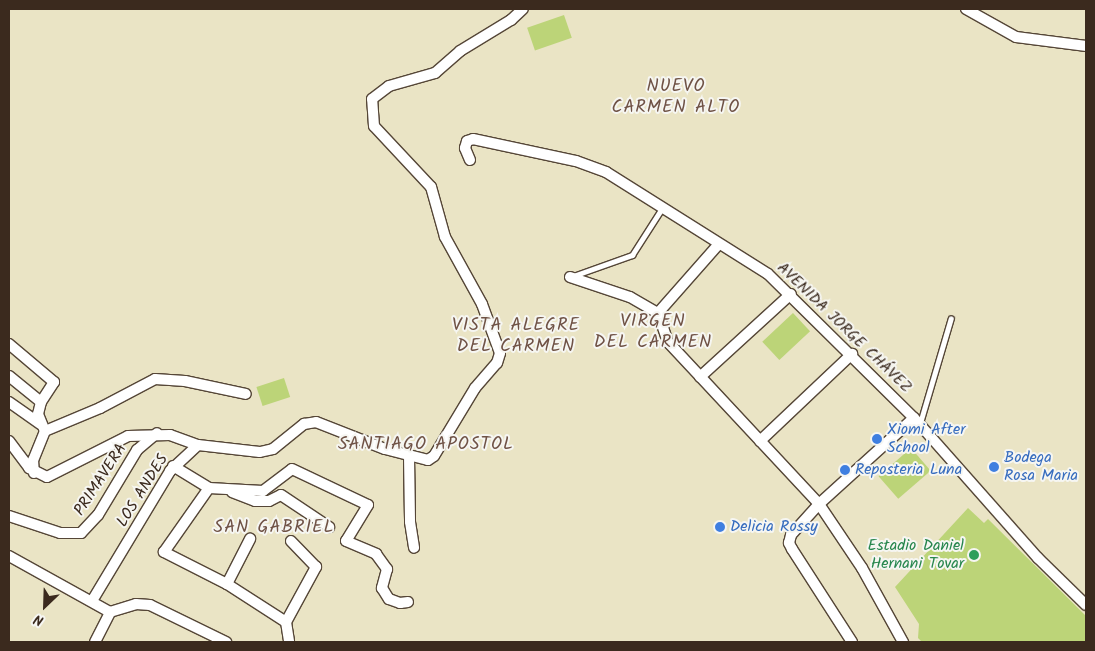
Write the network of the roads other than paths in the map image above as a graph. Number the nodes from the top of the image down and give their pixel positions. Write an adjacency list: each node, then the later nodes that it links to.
1 (523, 9): 24 (street)
2 (966, 9): 3 (street)
3 (1086, 46)
4 (470, 160): 5 (street, AVENIDA JORGE CHÁVEZ)
5 (664, 205): 6 (street, AVENIDA JORGE CHÁVEZ); 7 (lane)
6 (718, 245): 8 (street, AVENIDA JORGE CHÁVEZ); 9 (street)
7 (570, 277): 9 (street)
8 (792, 294): 12 (street, AVENIDA JORGE CHÁVEZ); 14 (street)
9 (658, 313): 14 (street)
10 (951, 318): 18 (lane)
11 (9, 344): 17 (street)
12 (852, 354): 18 (street, AVENIDA JORGE CHÁVEZ); 22 (street)
13 (9, 376): 17 (street)
14 (700, 377): 22 (street)
15 (246, 394): 19 (street)
16 (9, 402): 19 (street)
17 (41, 402): 19 (street)
18 (916, 421): 28 (street); 38 (street, AVENIDA JORGE CHÁVEZ)
19 (43, 430): 26 (street)
20 (157, 433): 23 (street); 26 (street); 29 (street, PRIMAVERA)
21 (9, 441): 26 (street)
22 (760, 441): 28 (street)
23 (198, 445): 24 (street); 25 (street, LOS ANDES)
24 (409, 456): 33 (street)
25 (173, 466): 27 (street); 36 (street, LOS ANDES)
26 (34, 472)
27 (215, 488): 30 (street); 35 (street); 37 (street)
28 (819, 504): 44 (street); 45 (street)
29 (9, 516)
30 (329, 528)
31 (250, 539): 35 (street)
32 (291, 541): 40 (street)
33 (414, 548)
34 (9, 556): 36 (street)
35 (226, 584): 40 (street)
36 (92, 600): 39 (street)
37 (408, 602)
38 (1086, 605)
39 (110, 612): 41 (street); 42 (street)
40 (286, 622): 43 (street)
41 (95, 642)
42 (226, 642)
43 (289, 642)
44 (852, 642)
45 (903, 642)

